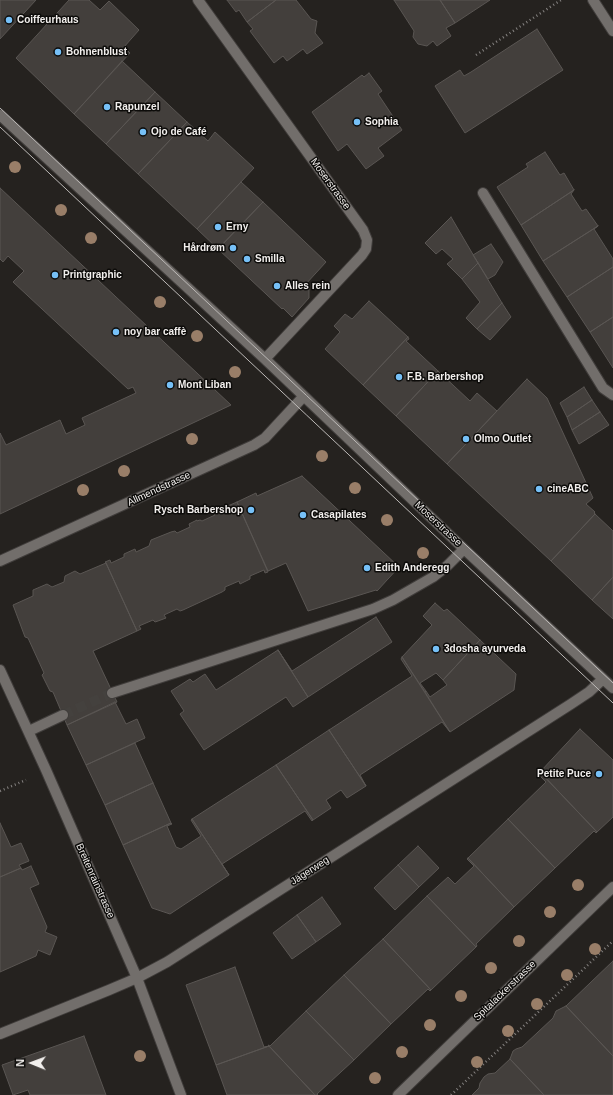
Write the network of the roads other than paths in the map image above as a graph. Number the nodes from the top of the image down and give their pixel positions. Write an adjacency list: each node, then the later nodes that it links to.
1 (198, 0): 6 (street, Moserstrasse)
2 (593, 0): 3 (street)
3 (613, 31)
4 (0, 116): 6 (street, Moserstrasse)
5 (483, 193): 7 (street)
6 (265, 359): 8 (street, Moserstrasse)
7 (613, 395)
8 (303, 397): 9 (street, Moserstrasse); 10 (street, Allmendstrasse)
9 (464, 549): 12 (street, Moserstrasse); 14 (street)
10 (0, 560)
11 (0, 670): 16 (street, Breitenrainstrasse)
12 (603, 679): 13 (street, Moserstrasse); 18 (street, Jägerweg)
13 (613, 688)
14 (112, 693)
15 (63, 715): 16 (street)
16 (29, 731): 18 (street, Breitenrainstrasse)
17 (613, 887): 21 (street, Spitalackerstrasse)
18 (137, 978): 19 (street, Jägerweg); 20 (street, Breitenrainstrasse)
19 (0, 1034)
20 (181, 1095)
21 (398, 1095)

